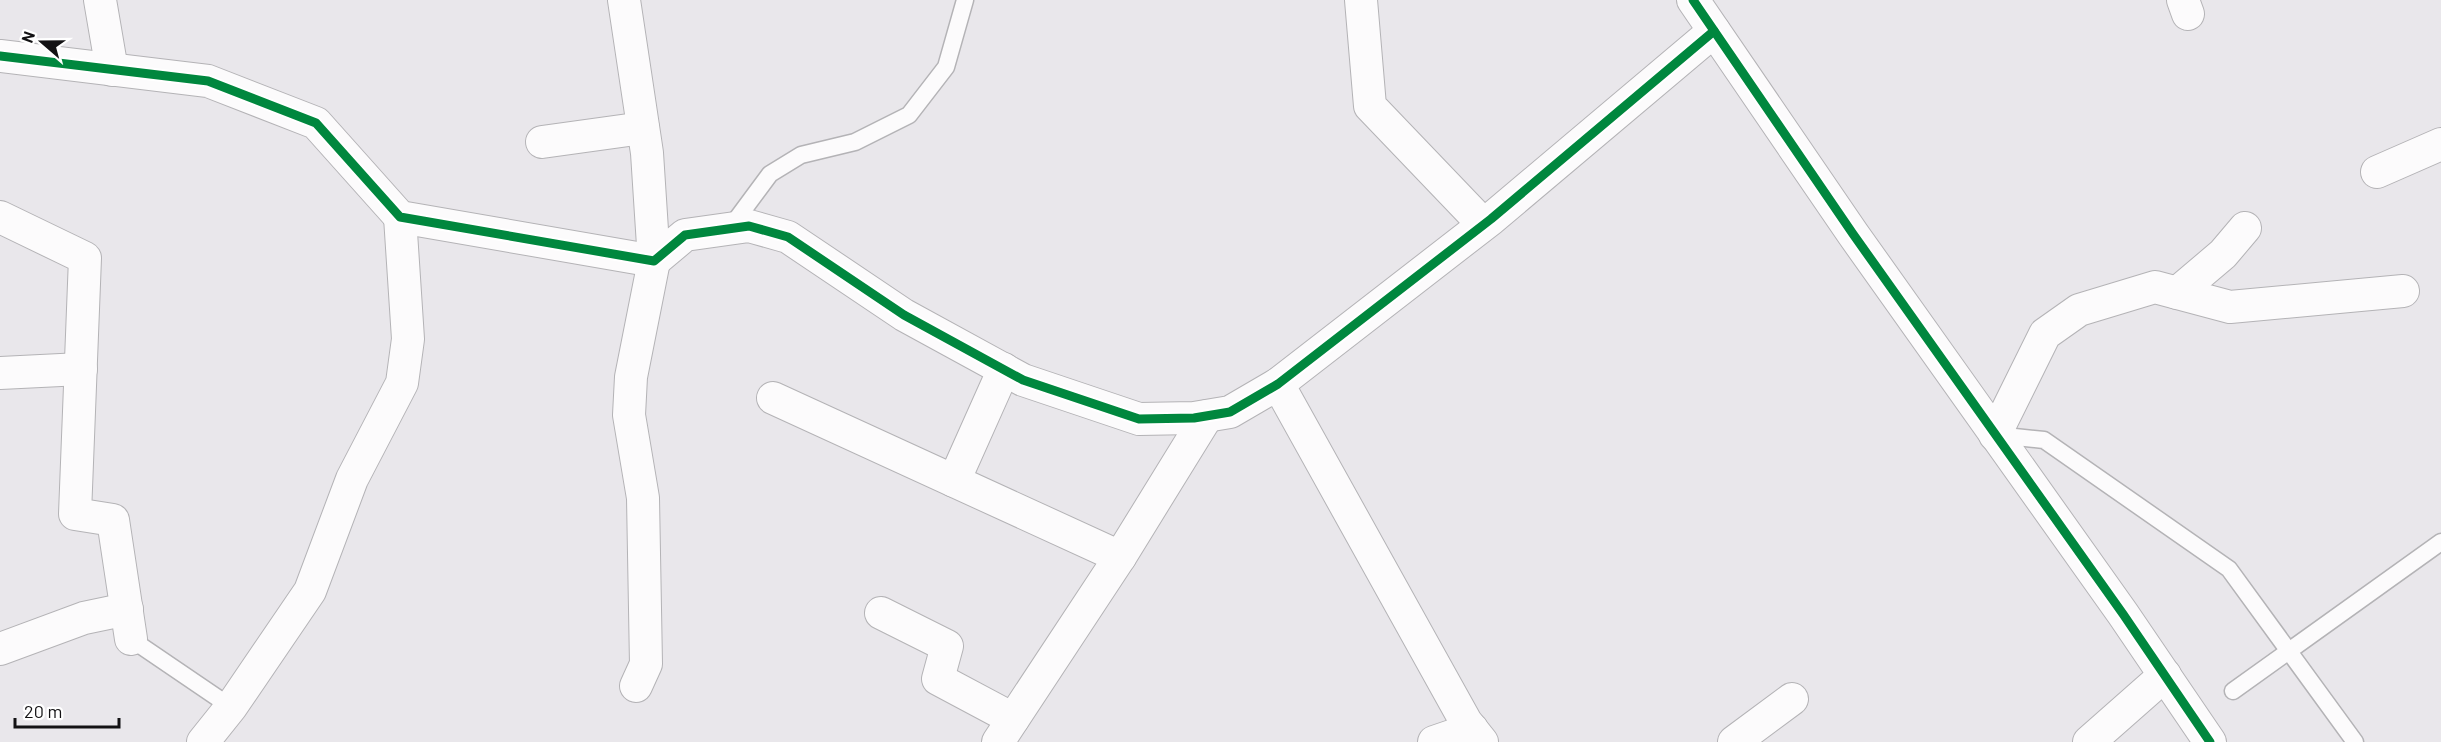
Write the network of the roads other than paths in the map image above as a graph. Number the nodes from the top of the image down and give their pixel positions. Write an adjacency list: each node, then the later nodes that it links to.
1 (100, 0): 8 (street)
2 (624, 0): 9 (street)
3 (965, 0): 16 (lane)
4 (1361, 0): 15 (street)
5 (1693, 0): 6 (street)
6 (1714, 31): 15 (street); 27 (street)
7 (0, 56): 8 (street)
8 (112, 70): 14 (street)
9 (643, 128): 10 (street); 18 (street)
10 (542, 142)
11 (2441, 144): 12 (street)
12 (2376, 172)
13 (0, 217): 21 (street)
14 (400, 217): 18 (street); 39 (street)
15 (1483, 224): 24 (street)
16 (729, 228): 18 (street); 22 (street)
17 (2245, 228): 20 (street)
18 (654, 261): 36 (street)
19 (2403, 291): 20 (street)
20 (2177, 293): 27 (street)
21 (81, 369): 23 (street); 32 (street)
22 (1004, 369): 26 (street); 28 (street)
23 (0, 373)
24 (1278, 384): 26 (street); 41 (street)
25 (773, 398): 28 (street)
26 (1207, 416): 30 (street)
27 (1995, 435): 34 (lane); 35 (street)
28 (954, 481): 30 (street)
29 (2441, 542): 34 (lane)
30 (1120, 557): 40 (street)
31 (881, 612): 40 (street)
32 (129, 624): 33 (street); 39 (lane)
33 (0, 649)
34 (2289, 651): 37 (lane); 47 (lane)
35 (2164, 675): 45 (street); 46 (street)
36 (636, 686)
37 (2233, 691)
38 (1792, 699): 44 (street)
39 (231, 707): 42 (street)
40 (1006, 730)
41 (1477, 735): 43 (street)
42 (203, 742)
43 (1434, 742)
44 (1734, 742)
45 (2089, 742)
46 (2210, 742)
47 (2355, 742)

